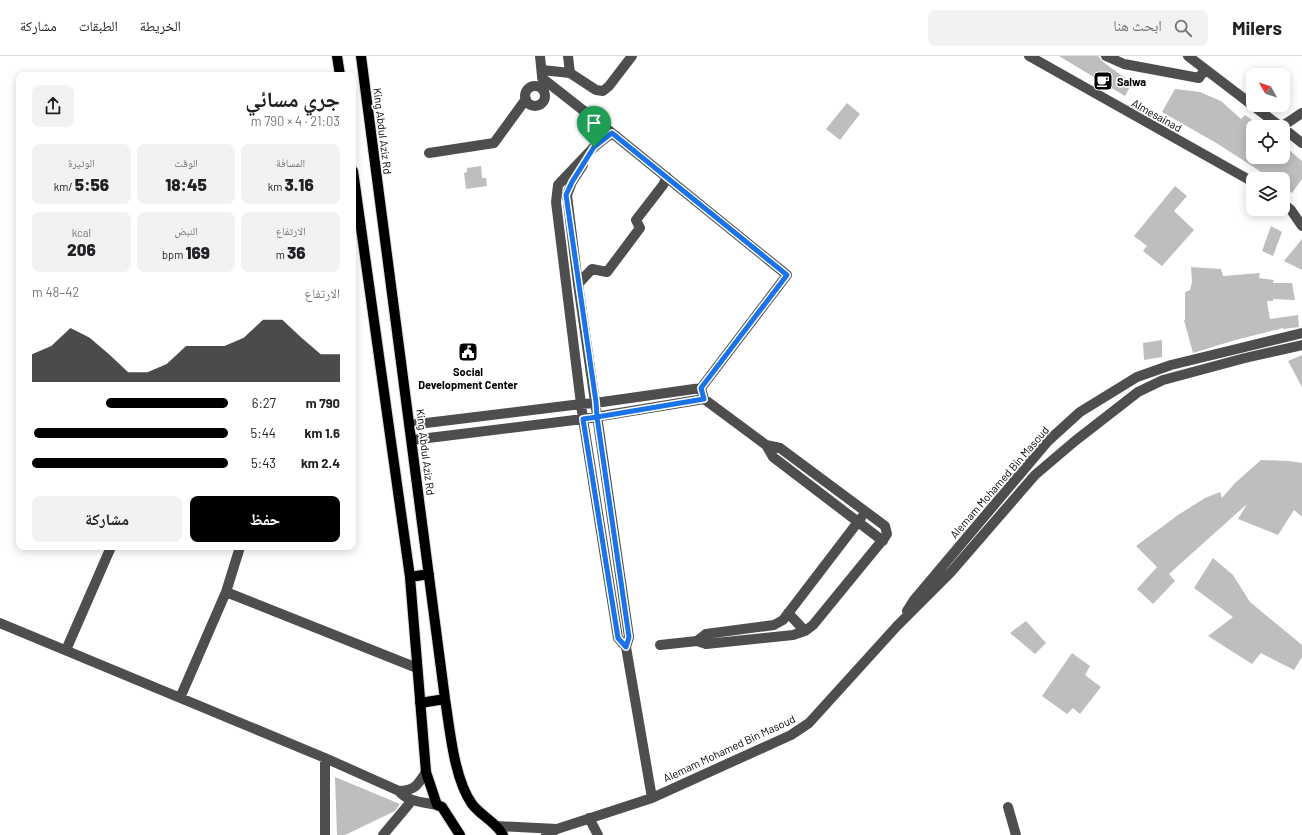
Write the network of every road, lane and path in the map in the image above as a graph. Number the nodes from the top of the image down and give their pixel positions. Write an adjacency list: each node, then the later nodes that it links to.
1 (337, 56): 11 (main road)
2 (361, 56): 38 (main road, King Abdul Aziz Rd)
3 (540, 56): 13 (street)
4 (568, 56): 12 (street)
5 (632, 56): 12 (street)
6 (1029, 56): 24 (street, Almesainad)
7 (1106, 56): 9 (street)
8 (1188, 56): 10 (street)
9 (1126, 60): 10 (street)
10 (1205, 69): 16 (street)
11 (340, 72)
12 (570, 72): 13 (street)
13 (542, 78): 14 (street); 14 (street); 18 (street)
14 (526, 98): 22 (street)
15 (1302, 112): 17 (street)
16 (1273, 120)
17 (1290, 121)
18 (612, 133): 21 (street); 23 (street)
19 (1290, 133): 20 (street)
20 (1302, 143)
21 (594, 147): 29 (street); 35 (street)
22 (429, 154)
23 (667, 177): 29 (street); 32 (street)
24 (1246, 178)
25 (356, 191): 49 (main road)
26 (1291, 210): 27 (street); 28 (street)
27 (1302, 214)
28 (1302, 226)
29 (578, 284): 34 (street)
30 (1302, 333): 39 (street, Alemam Mohamed Bin Masoud)
31 (1302, 345): 41 (street, Alemam Mohamed Bin Masoud)
32 (701, 388): 33 (street); 34 (street)
33 (704, 399): 36 (street); 42 (street)
34 (596, 402): 35 (street); 36 (street)
35 (581, 404): 37 (street); 38 (street)
36 (597, 417): 37 (street); 57 (street)
37 (583, 419): 40 (street); 57 (street)
38 (410, 425): 40 (main road, King Abdul Aziz Rd)
39 (1064, 427): 41 (street); 53 (street, Alemam Mohamed Bin Masoud)
40 (412, 440): 48 (main road, King Abdul Aziz Rd)
41 (1075, 441): 53 (street, Alemam Mohamed Bin Masoud)
42 (766, 445): 43 (street); 44 (street)
43 (866, 512): 44 (street); 45 (street)
44 (858, 522): 45 (street); 51 (street)
45 (883, 541): 54 (street)
46 (110, 550): 58 (street)
47 (239, 550): 50 (street)
48 (429, 574): 49 (main road); 61 (main road, King Abdul Aziz Rd)
49 (410, 577): 59 (main road)
50 (226, 592): 59 (street); 60 (street)
51 (788, 613): 54 (street); 55 (street)
52 (0, 623): 58 (street)
53 (897, 626): 66 (street, Alemam Mohamed Bin Masoud)
54 (805, 631): 55 (street)
55 (697, 641): 56 (street)
56 (660, 645)
57 (626, 647): 66 (street)
58 (66, 650): 60 (street)
59 (417, 668): 62 (main road)
60 (180, 698): 63 (street)
61 (445, 699): 62 (main road); 71 (main road, King Abdul Aziz Rd)
62 (420, 703): 64 (main road)
63 (325, 758): 65 (street); 73 (street)
64 (426, 772): 65 (street); 68 (main road)
65 (399, 791): 67 (street)
66 (652, 798): 70 (street, Alemam Mohamed Bin Masoud)
67 (410, 800): 68 (street); 74 (street)
68 (437, 804): 75 (main road)
69 (1008, 807): 79 (street)
70 (589, 818): 72 (street, Alemam Mohamed Bin Masoud); 78 (street)
71 (496, 826): 72 (street, Alemam Mohamed Bin Masoud); 76 (main road, King Abdul Aziz Rd)
72 (557, 829): 77 (street, Alemam Mohamed Bin Masoud)
73 (325, 835)
74 (383, 835)
75 (460, 835)
76 (503, 835)
77 (546, 835)
78 (598, 835)
79 (1016, 835)

